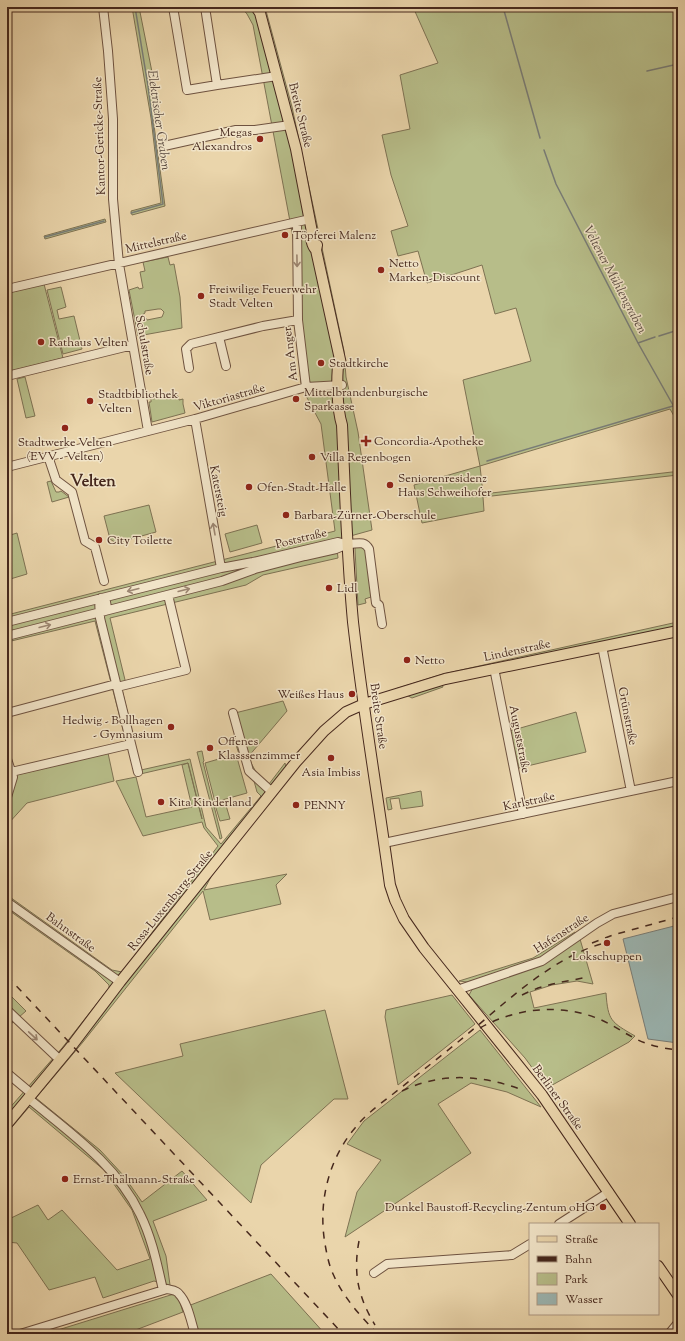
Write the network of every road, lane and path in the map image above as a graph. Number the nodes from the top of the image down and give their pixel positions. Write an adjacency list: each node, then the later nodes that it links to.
1 (103, 7): 11 (street, Kantor-Gericke-Straße)
2 (173, 7): 6 (street)
3 (205, 7): 6 (street)
4 (256, 7): 5 (main road, Breite Straße)
5 (277, 76): 6 (street); 7 (main road, Breite Straße)
6 (217, 85)
7 (290, 125): 8 (street); 9 (main road, Breite Straße)
8 (164, 146)
9 (310, 219): 10 (street, Mittelstraße); 19 (main road, Breite Straße)
10 (297, 222): 11 (street, Mittelstraße); 13 (street, Am Anger, one-way to 13)
11 (119, 264): 12 (street, Mittelstraße); 15 (street, Schulstraße)
12 (7, 289)
13 (298, 320): 14 (street); 20 (street, Am Anger)
14 (219, 337): 16 (street); 17 (street)
15 (133, 345): 18 (street); 22 (street, Schulstraße)
16 (226, 366)
17 (189, 368)
18 (7, 376)
19 (340, 385): 20 (street, Viktoriastraße); 25 (main road, Breite Straße)
20 (306, 387): 21 (street, Viktoriastraße)
21 (195, 419): 22 (street, Viktoriastraße); 26 (street, Katersteig, one-way to 21)
22 (148, 431): 23 (street, Viktoriastraße)
23 (48, 456): 24 (street, Viktoriastraße); 27 (street)
24 (7, 467)
25 (348, 544): 26 (street, Poststraße); 28 (street, Poststraße); 33 (street); 39 (main road, Breite Straße)
26 (221, 568): 28 (street, Katersteig); 30 (street, Poststraße, one-way to 30)
27 (103, 578)
28 (224, 580): 29 (street, Poststraße, one-way to 28)
29 (168, 595): 31 (street, Poststraße); 38 (street)
30 (101, 598): 31 (street); 32 (street, Poststraße)
31 (103, 611): 35 (street, Poststraße, one-way to 31); 38 (street)
32 (7, 622)
33 (382, 624)
34 (678, 631): 36 (main road, Lindenstraße)
35 (7, 636)
36 (602, 646): 37 (main road, Lindenstraße); 47 (street, Grünstraße)
37 (494, 668): 39 (main road, Lindenstraße); 50 (street, Auguststraße)
38 (117, 686): 40 (street); 42 (street)
39 (364, 704): 48 (main road, Rosa-Luxemburg-Straße); 51 (main road, Breite Straße)
40 (7, 713)
41 (233, 713): 48 (street)
42 (131, 744): 44 (street); 45 (street)
43 (7, 759): 45 (street)
44 (138, 772)
45 (9, 773): 49 (street)
46 (678, 781): 47 (street, Karlstraße)
47 (631, 791): 50 (street, Karlstraße)
48 (272, 792): 54 (main road, Rosa-Luxemburg-Straße)
49 (7, 797)
50 (523, 814): 51 (street, Karlstraße)
51 (384, 843): 55 (main road, Breite Straße)
52 (678, 897): 55 (street, Hafenstraße)
53 (7, 902): 54 (street, Bahnstraße)
54 (120, 982): 57 (main road, Rosa-Luxemburg-Straße)
55 (457, 990): 61 (main road, Berliner Straße)
56 (7, 1010): 57 (street, one-way to 57)
57 (60, 1060): 59 (main road, Rosa-Luxemburg-Straße)
58 (7, 1073): 59 (street)
59 (30, 1096): 60 (main road, Rosa-Luxemburg-Straße); 67 (street)
60 (7, 1124)
61 (609, 1192): 62 (street); 63 (main road, Berliner Straße)
62 (561, 1223)
63 (629, 1223)
64 (529, 1245): 66 (street)
65 (659, 1268): 68 (main road)
66 (374, 1273)
67 (163, 1290): 70 (street); 71 (street)
68 (678, 1296)
69 (678, 1323): 72 (street)
70 (20, 1334)
71 (195, 1334)
72 (669, 1334)

